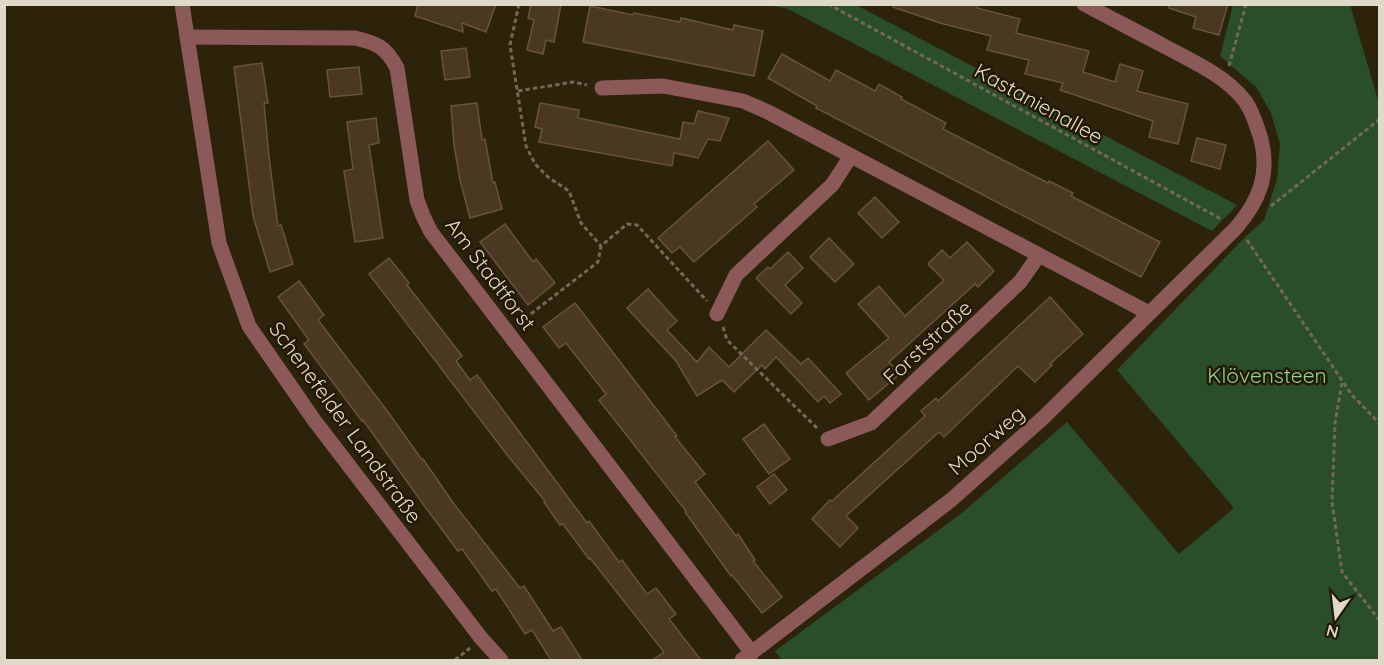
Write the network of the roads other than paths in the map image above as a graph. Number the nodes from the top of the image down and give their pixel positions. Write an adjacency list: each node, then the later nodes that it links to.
1 (182, 4): 3 (street, Schenefelder Landstraße)
2 (1084, 4): 7 (street, Moorweg)
3 (187, 37): 10 (street, Am Stadtforst); 11 (street, Schenefelder Landstraße)
4 (602, 88): 5 (street)
5 (851, 156): 6 (street); 8 (street)
6 (1039, 255): 7 (street); 9 (street, Forststraße)
7 (1149, 313): 10 (street, Moorweg)
8 (717, 314)
9 (828, 439)
10 (747, 657)
11 (501, 660)

